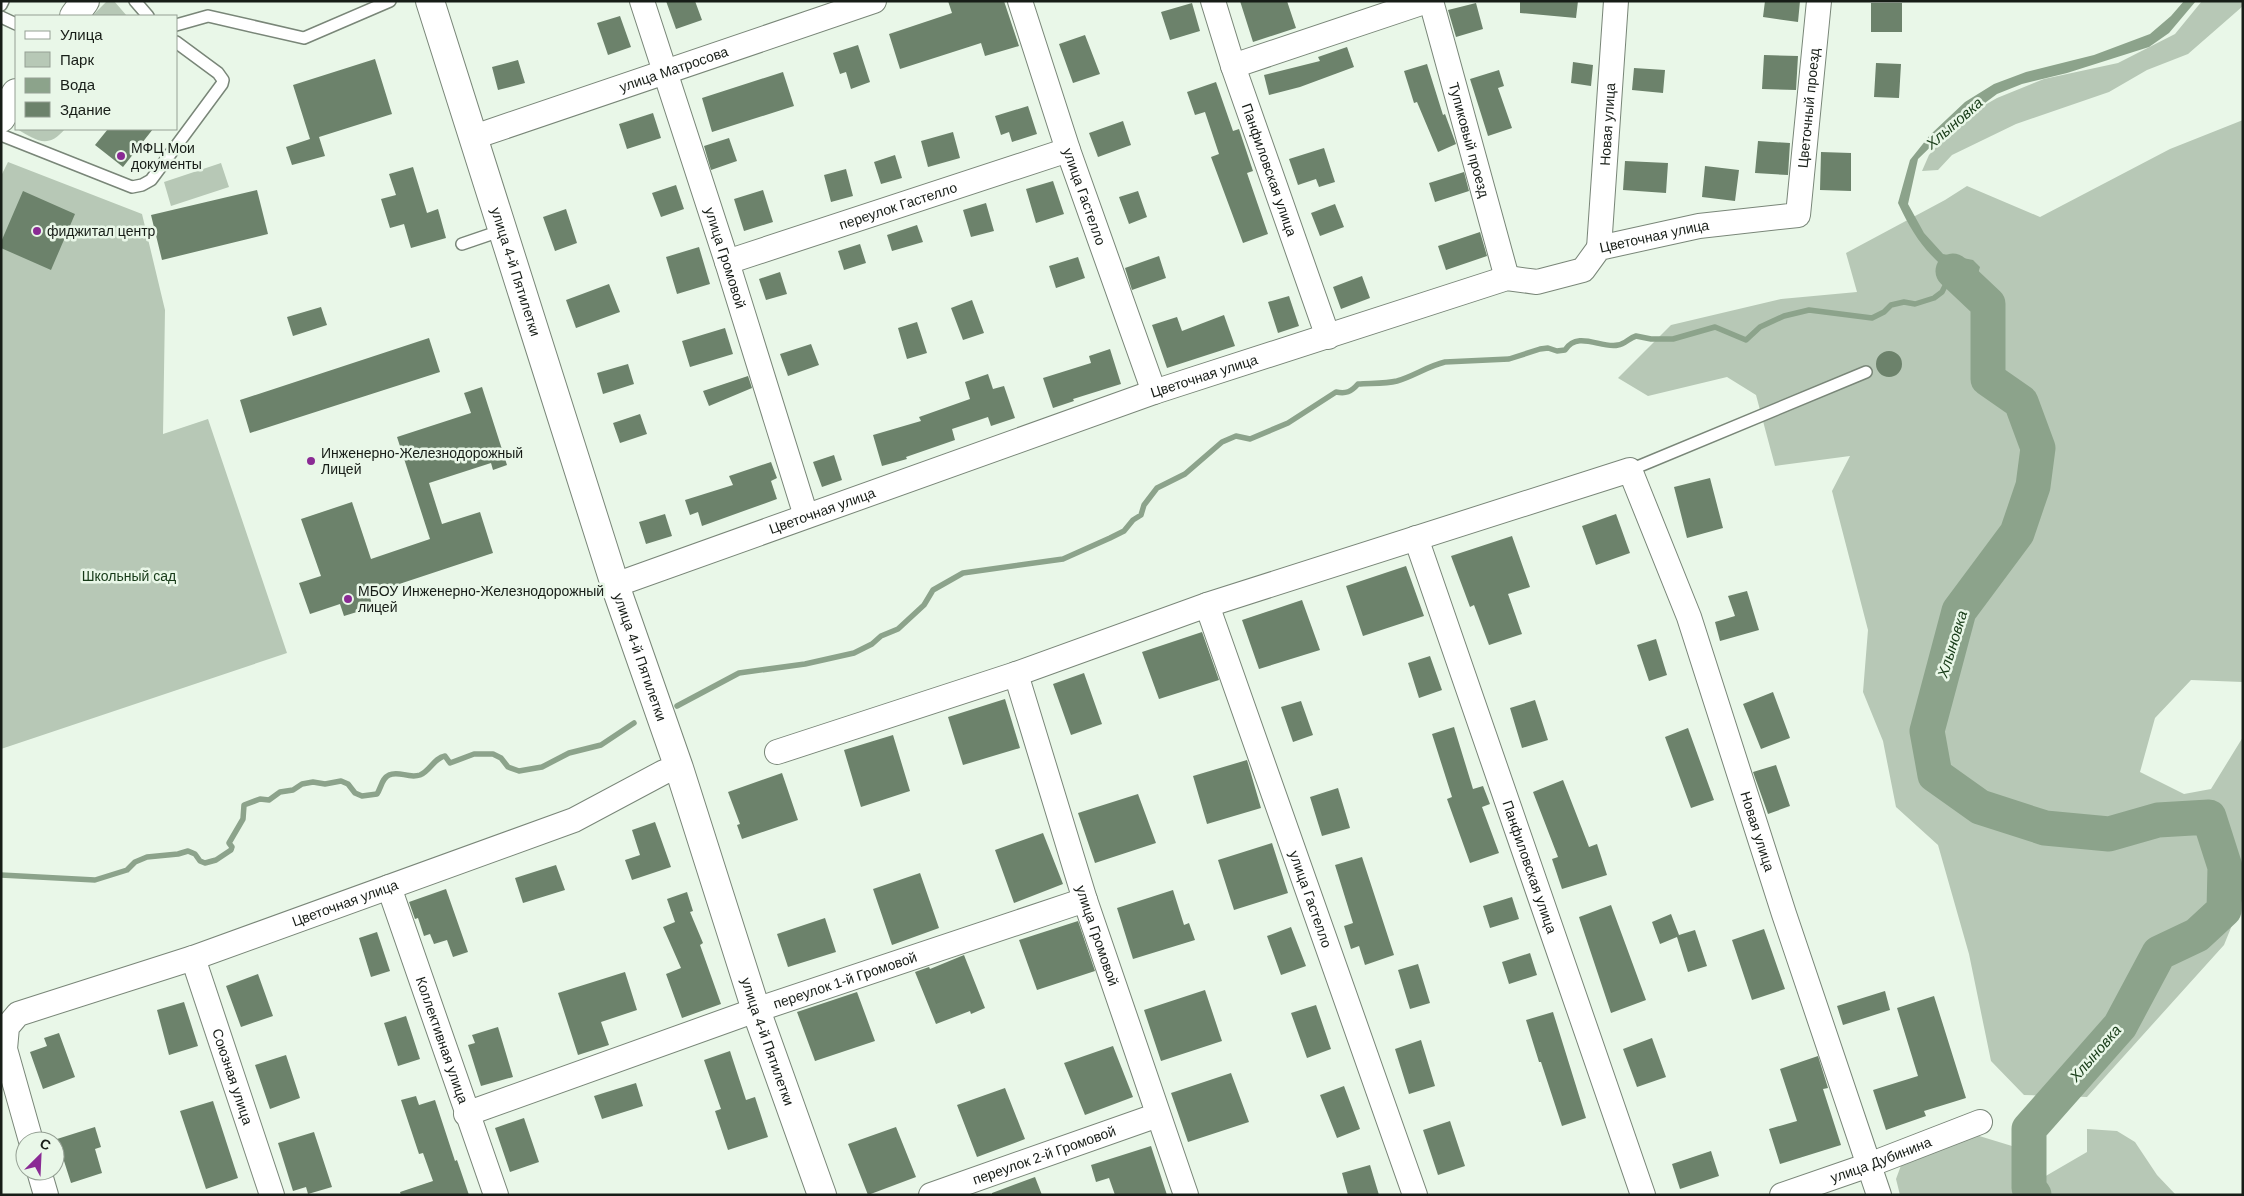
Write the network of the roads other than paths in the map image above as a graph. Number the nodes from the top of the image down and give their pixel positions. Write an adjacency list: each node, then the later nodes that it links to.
1 (85, 1): 13 (street)
2 (135, 1): 14 (lane)
3 (390, 1): 17 (lane)
4 (430, 1): 24 (street, улица 4-й Пятилетки)
5 (642, 1): 20 (street, улица Громовой)
6 (874, 1): 20 (street, улица Матросова)
7 (1020, 1): 25 (street, улица Гастелло)
8 (1214, 1): 19 (street, Панфиловская улица)
9 (1427, 1): 19 (street)
10 (1431, 1): 31 (street, Тупиковый проезд)
11 (1616, 1): 29 (street, Новая улица)
12 (1819, 1): 26 (street, Цветочный проезд)
13 (75, 15)
14 (147, 15)
15 (1, 17): 16 (lane)
16 (15, 24)
17 (178, 24)
18 (178, 43): 23 (lane)
19 (1234, 66): 32 (street, Панфиловская улица)
20 (665, 72): 24 (street, улица Матросова); 30 (street, улица Громовой)
21 (15, 95): 22 (street)
22 (1, 118)
23 (1, 134)
24 (474, 137): 27 (street, улица 4-й Пятилетки)
25 (1068, 150): 30 (street, переулок Гастелло); 34 (street, улица Гастелло)
26 (1798, 215): 29 (street, Цветочная улица)
27 (503, 230): 28 (lane); 38 (street, улица 4-й Пятилетки)
28 (462, 244)
29 (1599, 248): 31 (street, Цветочная улица)
30 (727, 262): 36 (street, улица Громовой)
31 (1507, 278): 32 (street, Цветочная улица)
32 (1328, 337): 34 (street, Цветочная улица)
33 (1866, 372): 35 (lane)
34 (1154, 392): 36 (street, Цветочная улица)
35 (1630, 470): 37 (street); 51 (street, Новая улица)
36 (806, 516): 38 (street, Цветочная улица)
37 (1416, 538): 39 (street); 60 (street, Панфиловская улица)
38 (616, 585): 42 (street, улица 4-й Пятилетки)
39 (1207, 605): 40 (street); 59 (street, улица Гастелло)
40 (1016, 674): 41 (street); 44 (street, улица Громовой)
41 (777, 752)
42 (679, 768): 43 (street, Цветочная улица); 46 (street, улица 4-й Пятилетки)
43 (389, 887): 45 (street, Цветочная улица); 47 (street, Коллективная улица)
44 (1085, 900): 46 (street, переулок 1-й Громовой); 48 (street, улица Громовой)
45 (193, 958): 50 (street, Цветочная улица); 54 (street, Союзная улица)
46 (756, 1010): 47 (street, переулок 1-й Громовой); 56 (street, улица 4-й Пятилетки)
47 (466, 1114): 55 (street, Коллективная улица)
48 (1158, 1115): 57 (street, переулок 2-й Громовой); 58 (street, улица Громовой)
49 (1980, 1122): 51 (street, улица Дубинина)
50 (27, 1131)
51 (1869, 1165): 61 (street, улица Дубинина); 62 (street, Новая улица)
52 (42, 1181): 53 (street)
53 (46, 1195)
54 (272, 1195)
55 (496, 1195)
56 (822, 1195)
57 (931, 1195)
58 (1186, 1195)
59 (1415, 1195)
60 (1643, 1195)
61 (1782, 1195)
62 (1879, 1195)

